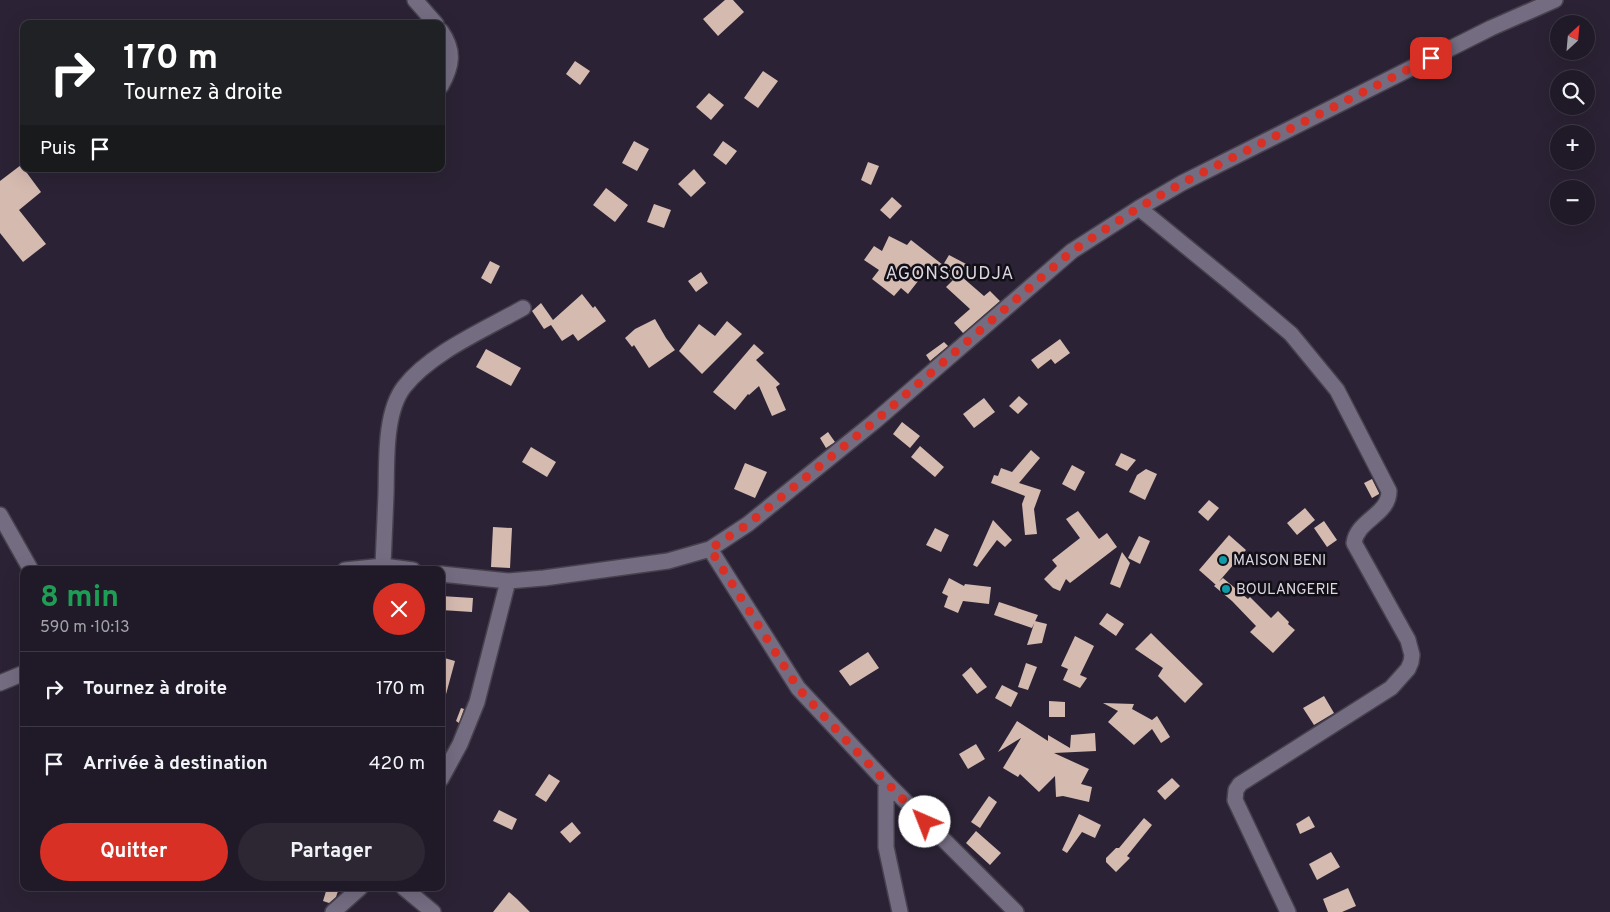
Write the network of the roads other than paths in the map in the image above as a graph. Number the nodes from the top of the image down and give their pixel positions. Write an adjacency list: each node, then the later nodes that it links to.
1 (415, 0): 3 (street)
2 (1556, 0): 6 (street)
3 (432, 20)
4 (445, 39): 5 (street)
5 (445, 77)
6 (1138, 208): 9 (street); 24 (street)
7 (524, 308): 11 (street)
8 (0, 515): 10 (street)
9 (710, 549): 13 (street); 17 (street)
10 (29, 566)
11 (383, 566)
12 (445, 574): 13 (street)
13 (508, 581): 16 (street)
14 (20, 675): 15 (street)
15 (0, 684)
16 (445, 772)
17 (886, 782): 22 (street); 23 (street)
18 (357, 891): 20 (street)
19 (408, 891): 21 (street)
20 (333, 912)
21 (433, 912)
22 (900, 912)
23 (1016, 912)
24 (1288, 912)

